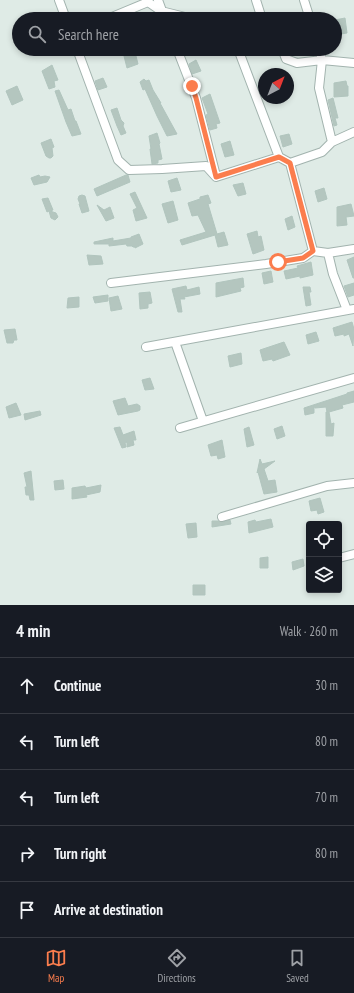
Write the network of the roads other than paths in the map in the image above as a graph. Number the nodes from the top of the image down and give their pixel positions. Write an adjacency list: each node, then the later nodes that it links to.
1 (59, 0): 6 (street)
2 (158, 0): 5 (street)
3 (256, 0): 9 (street)
4 (304, 0): 10 (street)
5 (161, 11): 7 (street); 8 (street)
6 (63, 12)
7 (124, 12)
8 (165, 12)
9 (260, 12)
10 (308, 12)
11 (80, 56): 22 (street)
12 (180, 56): 22 (street)
13 (241, 56): 20 (street)
14 (285, 56): 16 (street)
15 (321, 56): 16 (street)
16 (322, 60): 17 (street); 19 (street)
17 (354, 63)
18 (354, 132): 19 (street)
19 (332, 142): 21 (street)
20 (279, 157): 21 (street); 22 (street)
21 (290, 163): 24 (street)
22 (216, 177)
23 (354, 249): 25 (street)
24 (313, 251): 25 (street); 26 (street)
25 (328, 253): 27 (street)
26 (111, 283)
27 (351, 310): 28 (street)
28 (175, 342): 29 (street); 31 (street)
29 (146, 348)
30 (354, 378): 31 (street)
31 (204, 421): 32 (street)
32 (180, 428)
33 (354, 483): 34 (street)
34 (222, 517)
35 (354, 554): 36 (street)
36 (342, 557)

